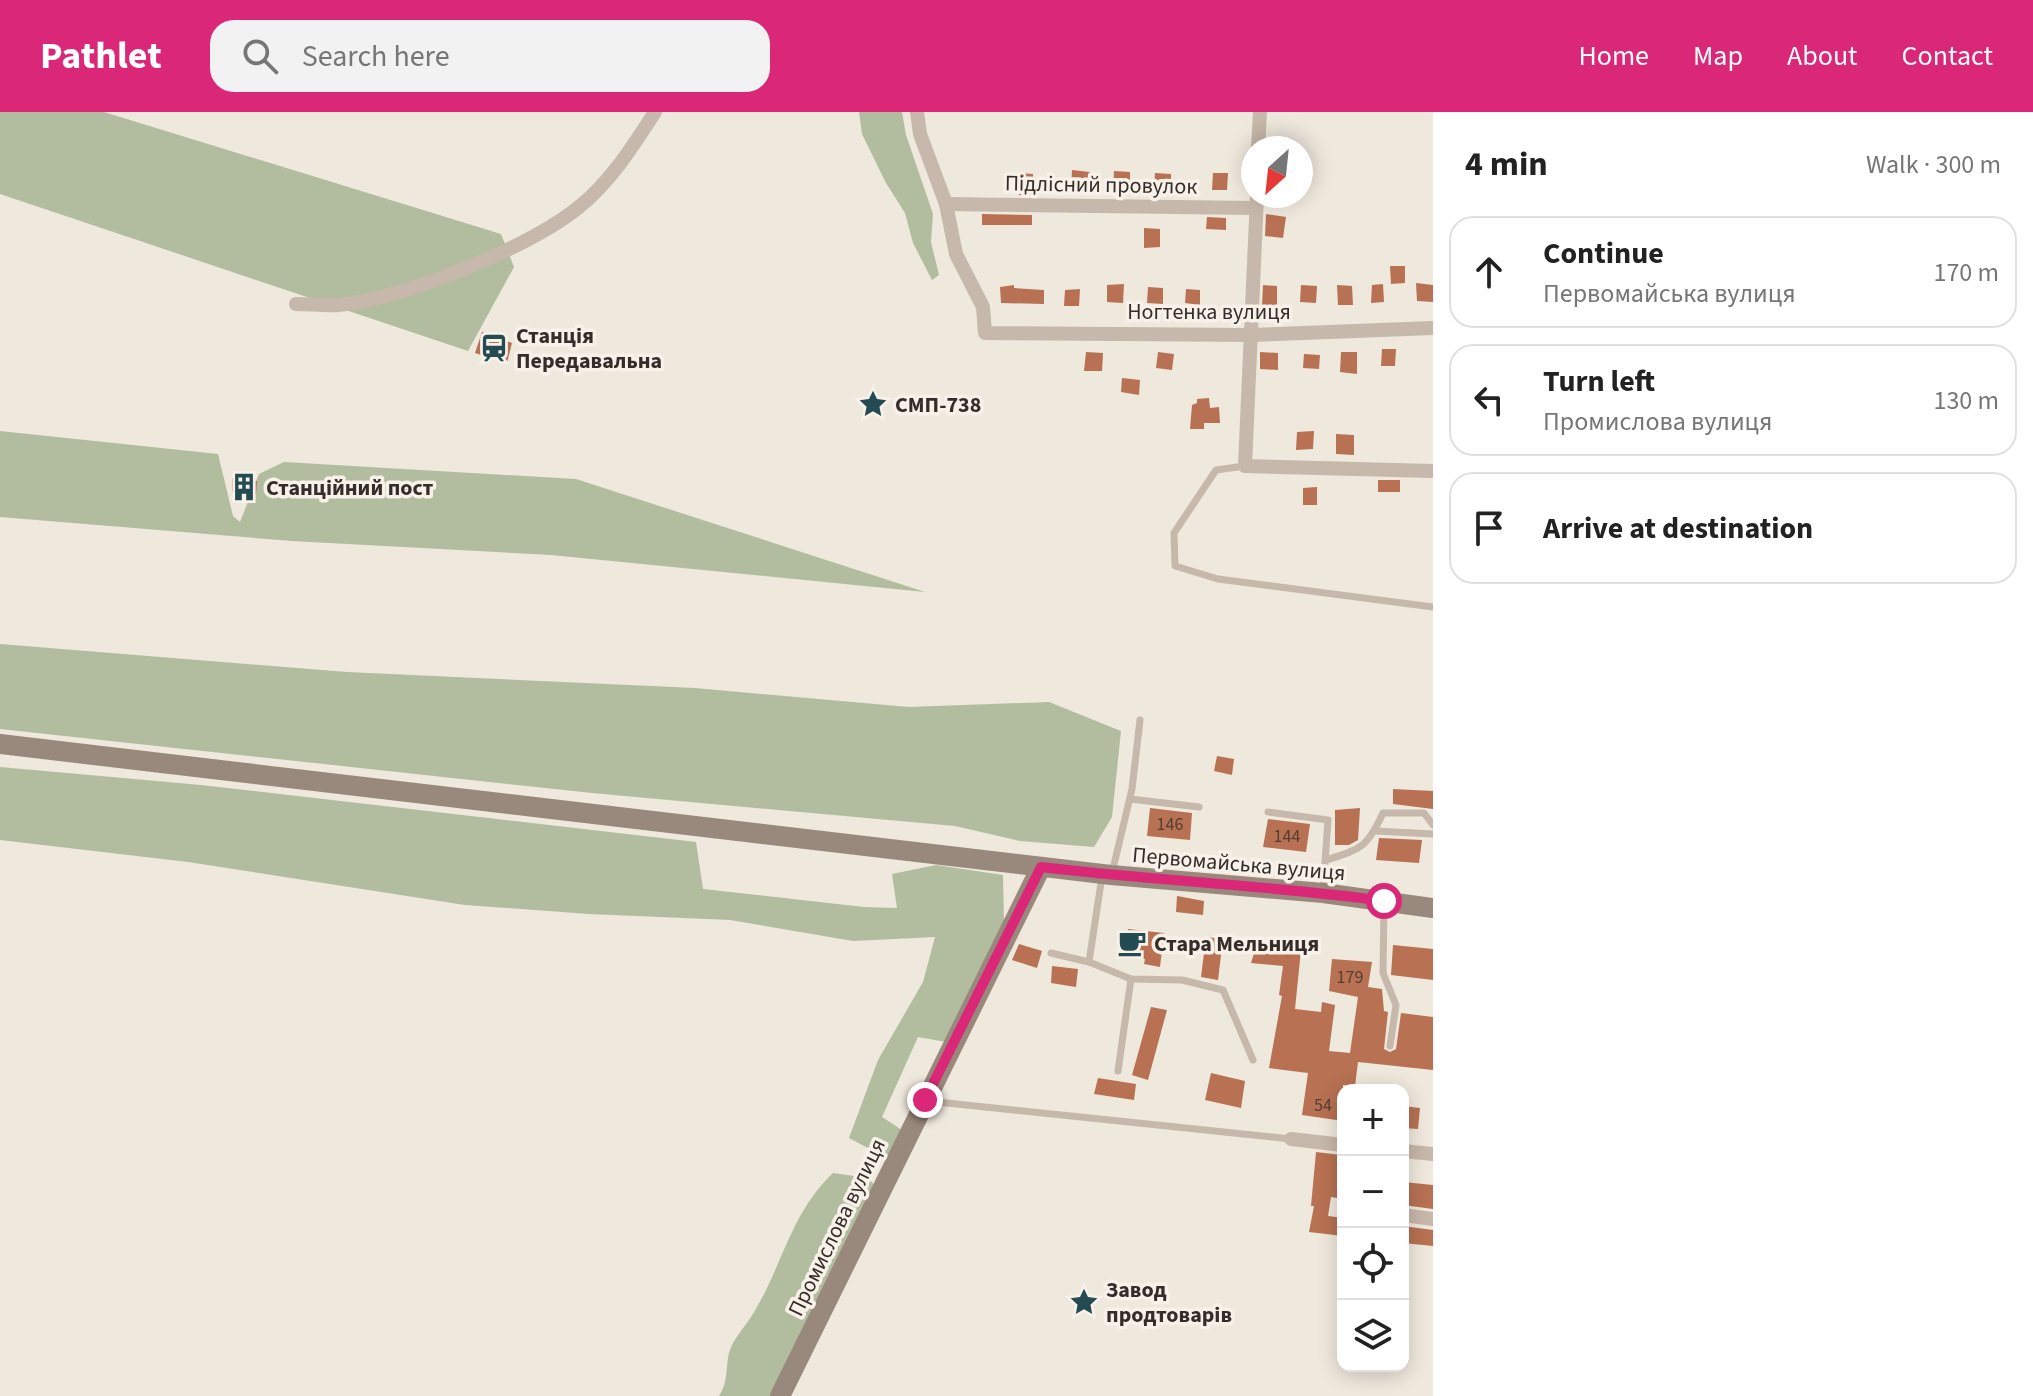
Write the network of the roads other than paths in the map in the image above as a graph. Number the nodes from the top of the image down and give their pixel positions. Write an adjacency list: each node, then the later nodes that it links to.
1 (655, 112): 8 (street)
2 (917, 112): 6 (street)
3 (1260, 112): 4 (street)
4 (1259, 136)
5 (1241, 202): 6 (street, Підлісний провулок)
6 (946, 204): 10 (street, Ногтенка вулиця)
7 (1256, 208): 10 (street)
8 (296, 304)
9 (1433, 328): 10 (street, Ногтенка вулиця)
10 (1251, 335): 11 (street)
11 (1245, 466): 12 (street); 13 (lane)
12 (1433, 471)
13 (1433, 607)
14 (1140, 720): 16 (lane)
15 (0, 744): 23 (street, Первомайська вулиця)
16 (1130, 799): 17 (lane); 24 (lane)
17 (1199, 807)
18 (1268, 812): 22 (lane)
19 (1433, 825): 20 (lane)
20 (1375, 831): 21 (lane); 22 (lane)
21 (1433, 834)
22 (1326, 860): 25 (lane)
23 (1041, 867): 24 (street, Первомайська вулиця); 34 (street, Промислова вулиця)
24 (1107, 875): 25 (street, Первомайська вулиця); 29 (lane)
25 (1323, 893): 26 (street, Первомайська вулиця)
26 (1384, 901): 27 (street, Первомайська вулиця); 31 (lane)
27 (1433, 908)
28 (1051, 953): 29 (lane)
29 (1089, 962): 30 (lane)
30 (1131, 979): 32 (lane); 33 (lane)
31 (1390, 1046)
32 (1253, 1060)
33 (1118, 1071)
34 (925, 1100): 35 (lane); 41 (street, Промислова вулиця)
35 (1291, 1139): 36 (street)
36 (1337, 1144)
37 (1409, 1152): 38 (street)
38 (1433, 1154)
39 (1409, 1216): 40 (street)
40 (1433, 1219)
41 (781, 1395)

